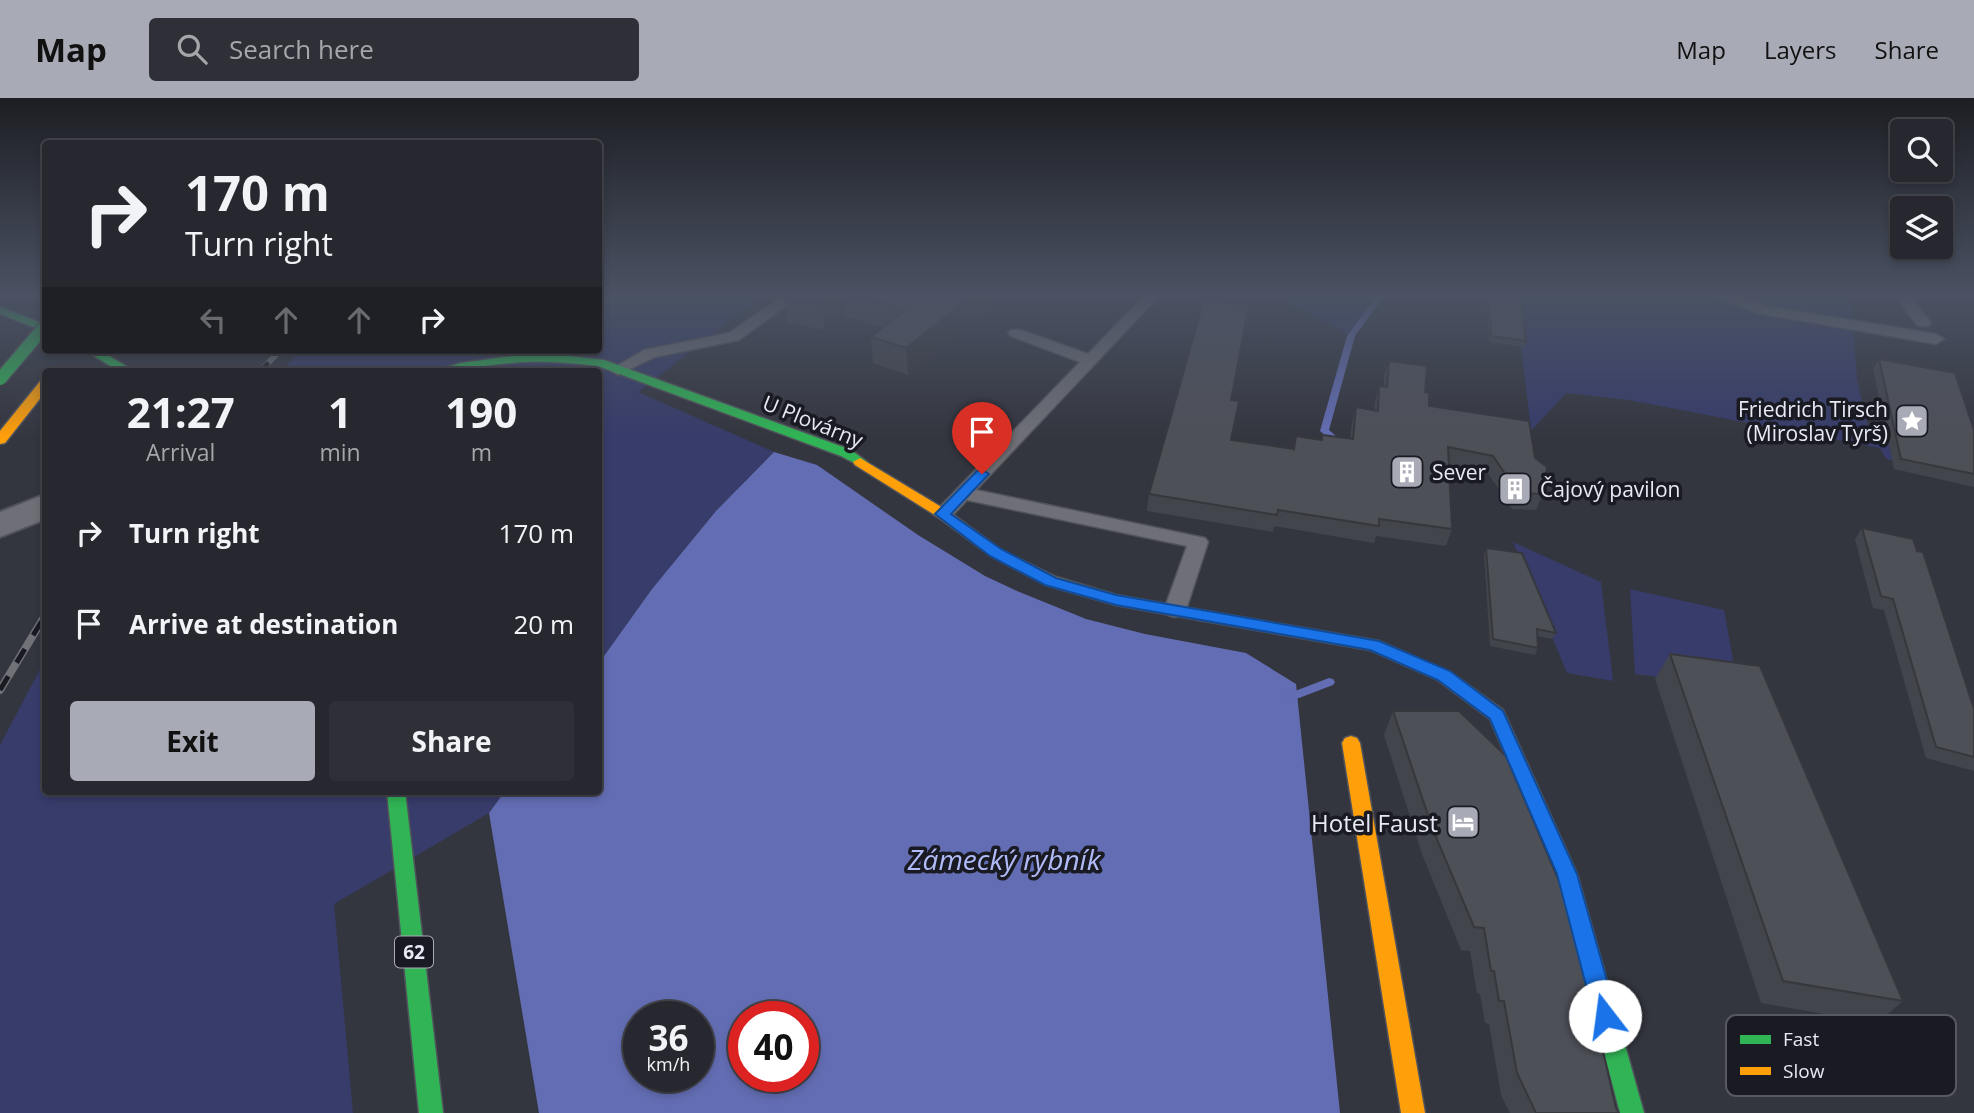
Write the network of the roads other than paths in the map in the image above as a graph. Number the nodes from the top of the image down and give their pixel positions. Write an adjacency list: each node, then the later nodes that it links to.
1 (32, 342): 10 (street, bridge)
2 (706, 342): 9 (lane)
3 (1040, 342): 6 (lane)
4 (1108, 342): 6 (lane)
5 (97, 354): 7 (street)
6 (1091, 360): 13 (lane)
7 (123, 368)
8 (451, 368): 9 (street, U Plovárny)
9 (618, 370): 15 (street, U Plovárny)
10 (0, 379)
11 (42, 387): 12 (street)
12 (0, 440)
13 (963, 493): 15 (lane); 17 (lane)
14 (42, 507): 16 (street)
15 (943, 514): 17 (street, U Plovárny)
16 (0, 526)
17 (1175, 610): 22 (street, U Plovárny)
18 (1351, 743): 21 (street)
19 (396, 795): 20 (street, 62)
20 (431, 1113)
21 (1413, 1113)
22 (1632, 1113)

